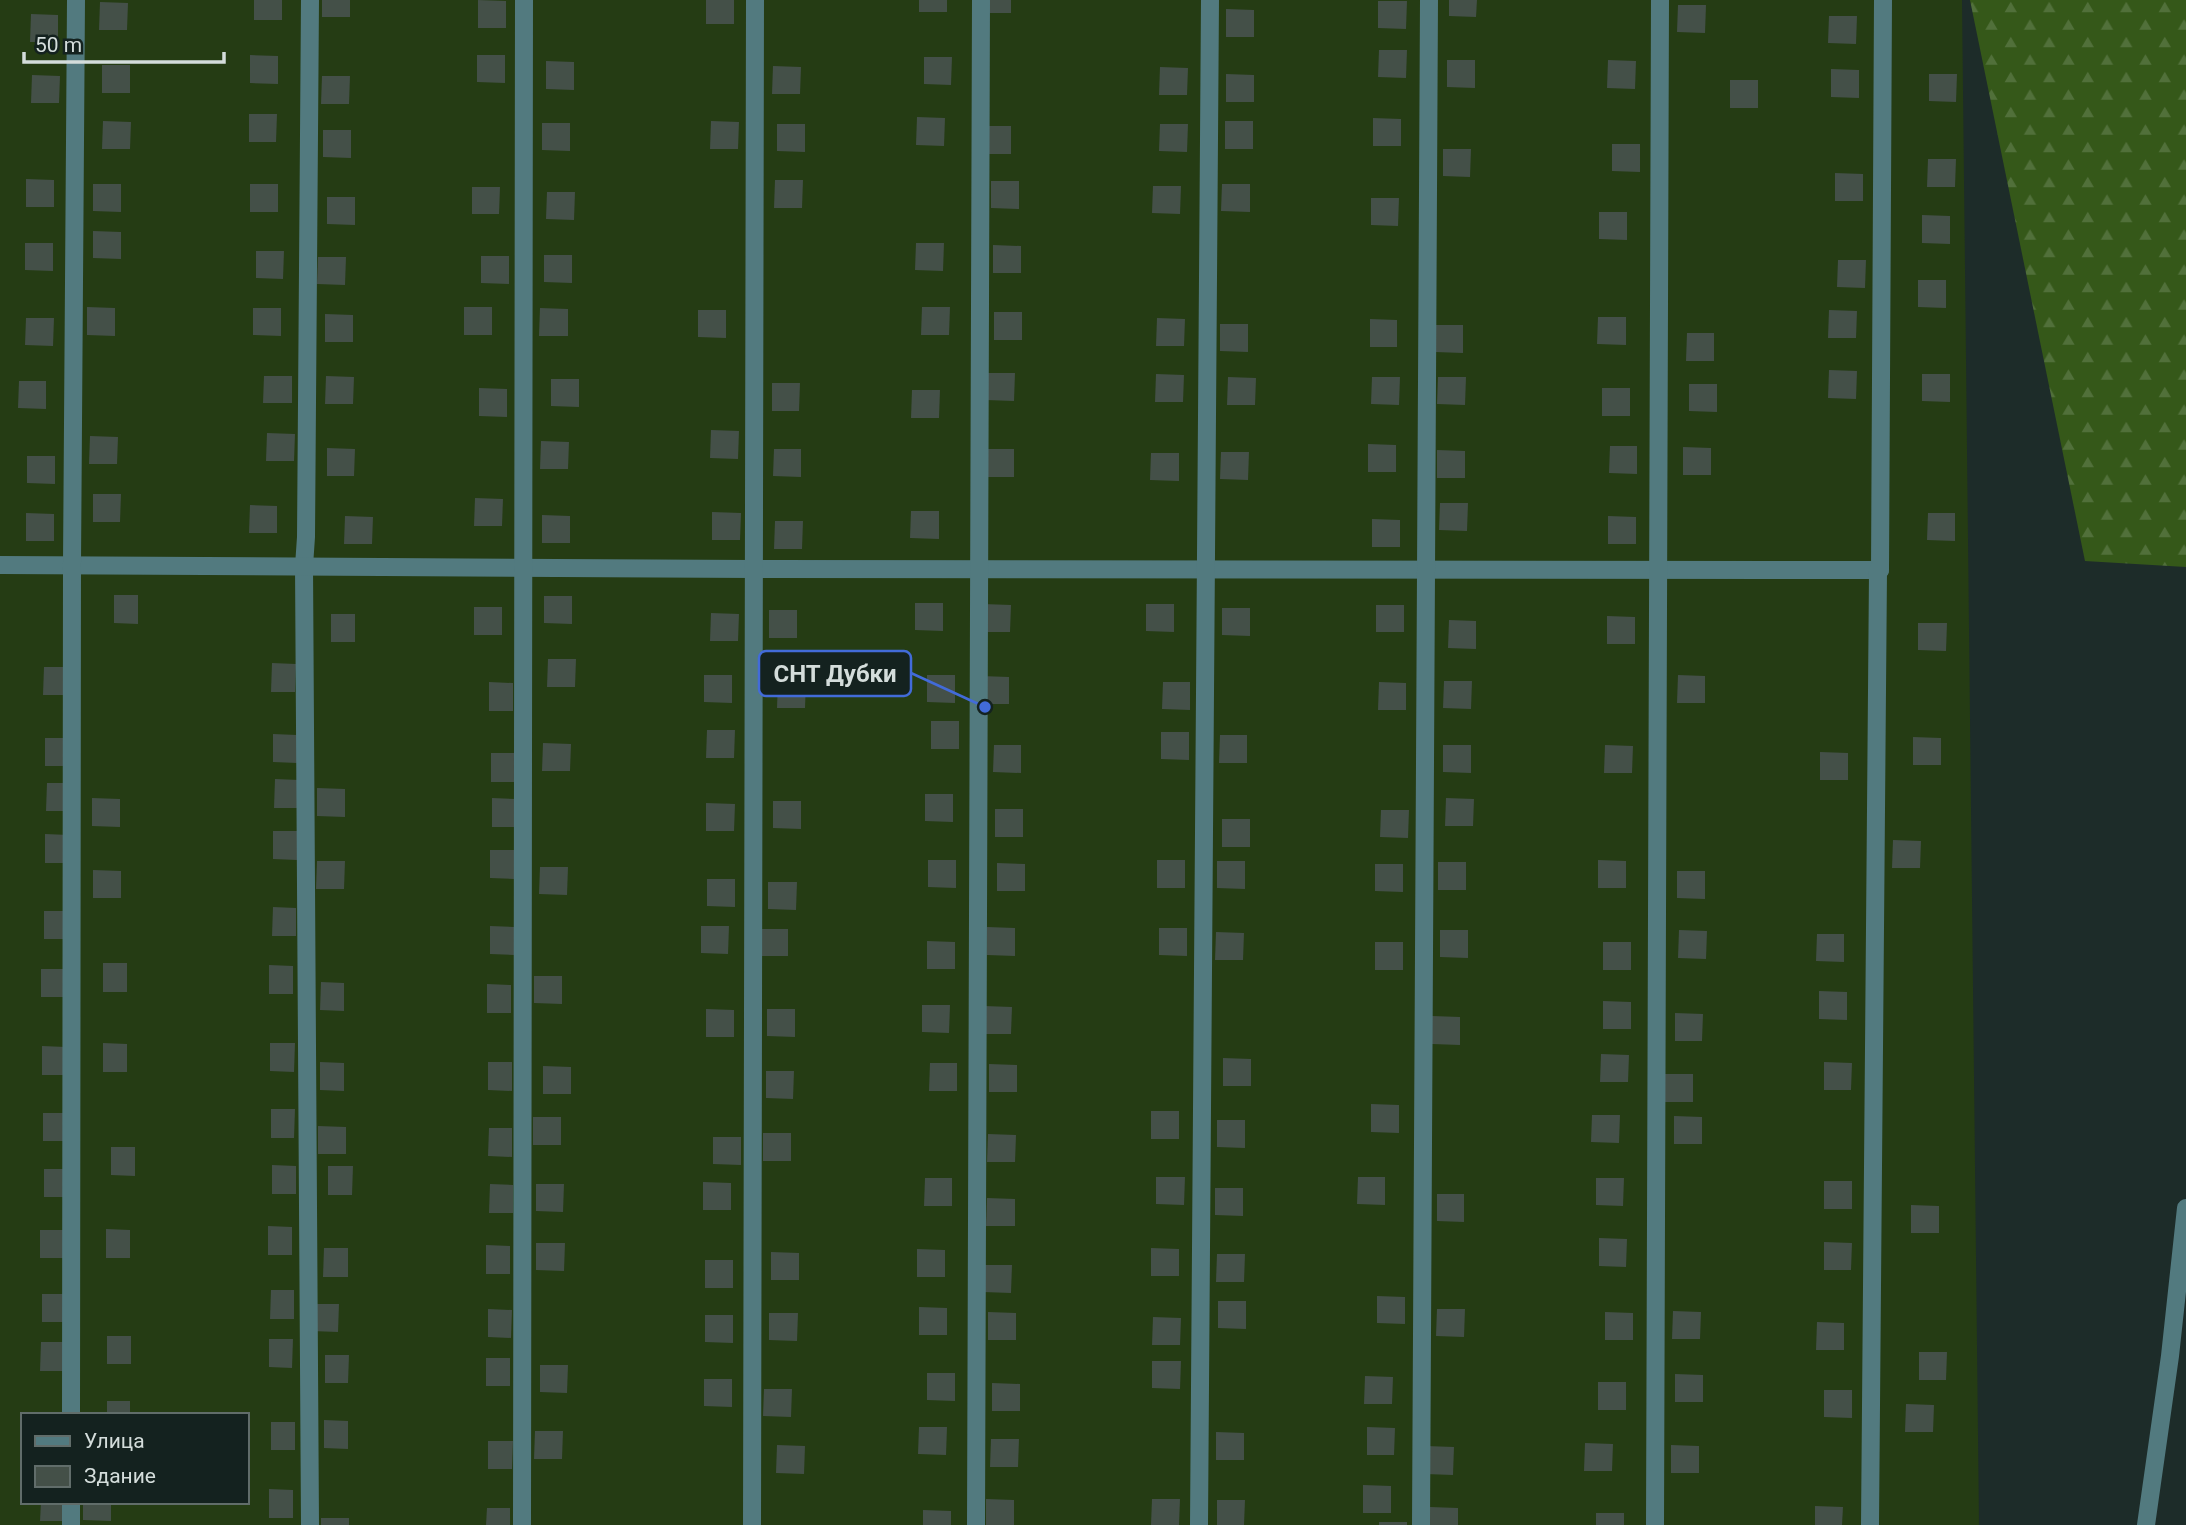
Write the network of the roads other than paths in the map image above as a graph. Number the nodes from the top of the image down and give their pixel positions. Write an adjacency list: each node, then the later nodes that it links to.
1 (76, 0): 10 (street)
2 (310, 0): 12 (street)
3 (524, 0): 13 (street)
4 (755, 0): 14 (street)
5 (981, 0): 15 (street)
6 (1210, 0): 16 (street)
7 (1429, 0): 17 (street)
8 (1660, 0): 18 (street)
9 (1883, 0): 19 (street)
10 (72, 564): 11 (street); 12 (street); 21 (street)
11 (0, 565)
12 (304, 566): 13 (street); 24 (street)
13 (524, 568): 14 (street); 25 (street)
14 (754, 569): 15 (street); 26 (street)
15 (980, 569): 16 (street); 27 (street)
16 (1207, 569): 17 (street); 28 (street)
17 (1427, 569): 18 (street); 29 (street)
18 (1659, 570): 19 (street); 30 (street)
19 (1880, 570): 31 (street)
20 (2186, 1209): 32 (street)
21 (71, 1413)
22 (71, 1504): 23 (street)
23 (71, 1525)
24 (310, 1525)
25 (522, 1525)
26 (752, 1525)
27 (976, 1525)
28 (1199, 1525)
29 (1421, 1525)
30 (1655, 1525)
31 (1870, 1525)
32 (2146, 1525)

